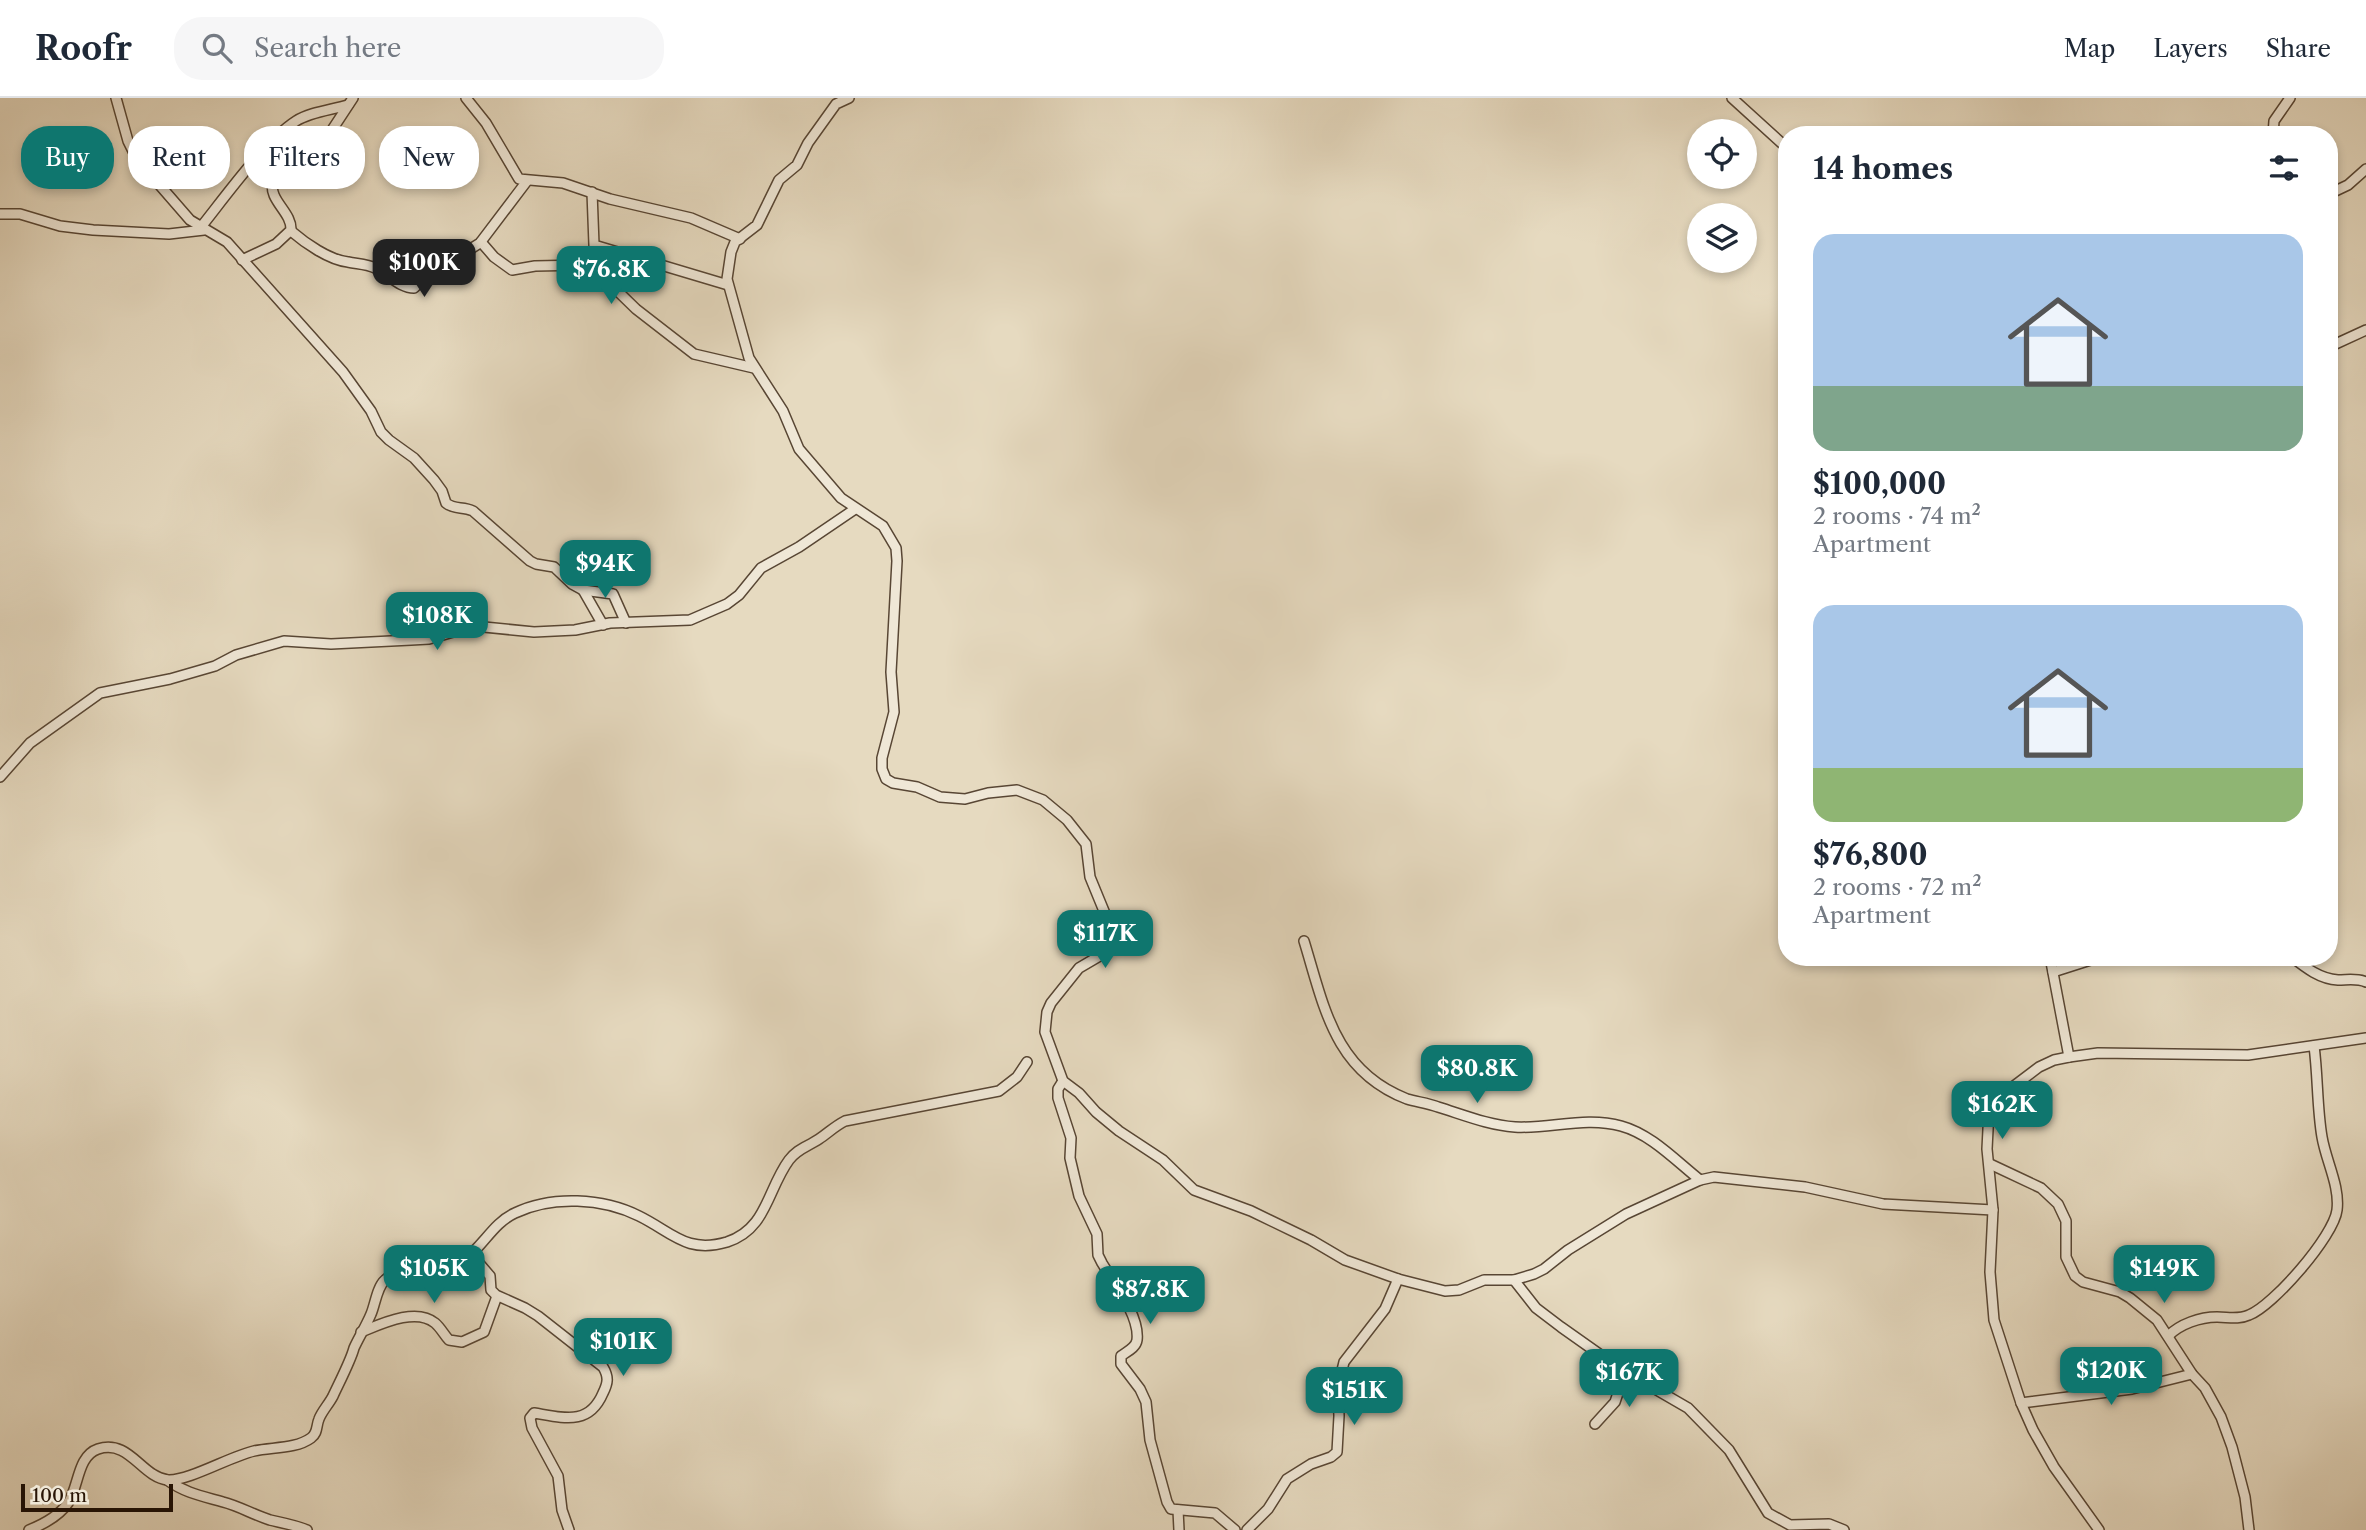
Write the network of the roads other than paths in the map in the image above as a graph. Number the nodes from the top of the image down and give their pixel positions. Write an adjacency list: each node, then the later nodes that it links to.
1 (116, 98): 14 (street)
2 (466, 98): 10 (street)
3 (849, 98): 16 (street)
4 (1733, 98): 8 (street)
5 (2290, 98): 7 (street)
6 (351, 102): 14 (street); 15 (street)
7 (2274, 126)
8 (1778, 140)
9 (2366, 169): 11 (street)
10 (527, 181): 12 (street); 17 (street)
11 (2338, 190)
12 (592, 192): 16 (street); 19 (street)
13 (0, 214): 14 (street)
14 (203, 228): 18 (street)
15 (291, 231): 17 (street); 18 (street)
16 (740, 239): 19 (street)
17 (481, 242): 22 (street)
18 (242, 260): 24 (street)
19 (728, 285): 22 (street)
20 (2366, 330): 21 (street)
21 (2338, 342)
22 (754, 368): 23 (street)
23 (855, 509): 25 (street); 38 (street)
24 (583, 590): 25 (street); 26 (street)
25 (626, 623): 26 (street)
26 (603, 625): 27 (street)
27 (0, 777)
28 (1304, 941): 40 (street)
29 (2052, 966): 32 (street)
30 (2072, 966): 32 (street)
31 (2304, 966): 33 (street)
32 (2053, 972): 36 (street)
33 (2366, 982)
34 (2366, 1038): 35 (street)
35 (2314, 1046): 36 (street); 47 (street)
36 (2068, 1056): 39 (street)
37 (1027, 1062): 42 (street)
38 (1063, 1081): 43 (street); 53 (street)
39 (1990, 1164): 41 (street); 47 (street)
40 (1700, 1180): 41 (street); 44 (street)
41 (1993, 1210): 50 (street)
42 (472, 1255): 45 (street); 46 (street)
43 (1398, 1279): 44 (street); 59 (street)
44 (1514, 1280): 48 (street)
45 (497, 1296): 46 (street); 56 (street)
46 (362, 1332): 52 (street)
47 (2168, 1336): 49 (street)
48 (1625, 1372): 51 (street); 60 (street)
49 (2192, 1374): 50 (street); 62 (street)
50 (2021, 1403): 61 (street)
51 (1595, 1424)
52 (167, 1480): 54 (street); 55 (street)
53 (1178, 1510): 57 (street); 58 (street)
54 (29, 1530)
55 (307, 1530)
56 (569, 1530)
57 (1179, 1530)
58 (1235, 1530)
59 (1247, 1530)
60 (1843, 1530)
61 (2099, 1530)
62 (2249, 1530)

